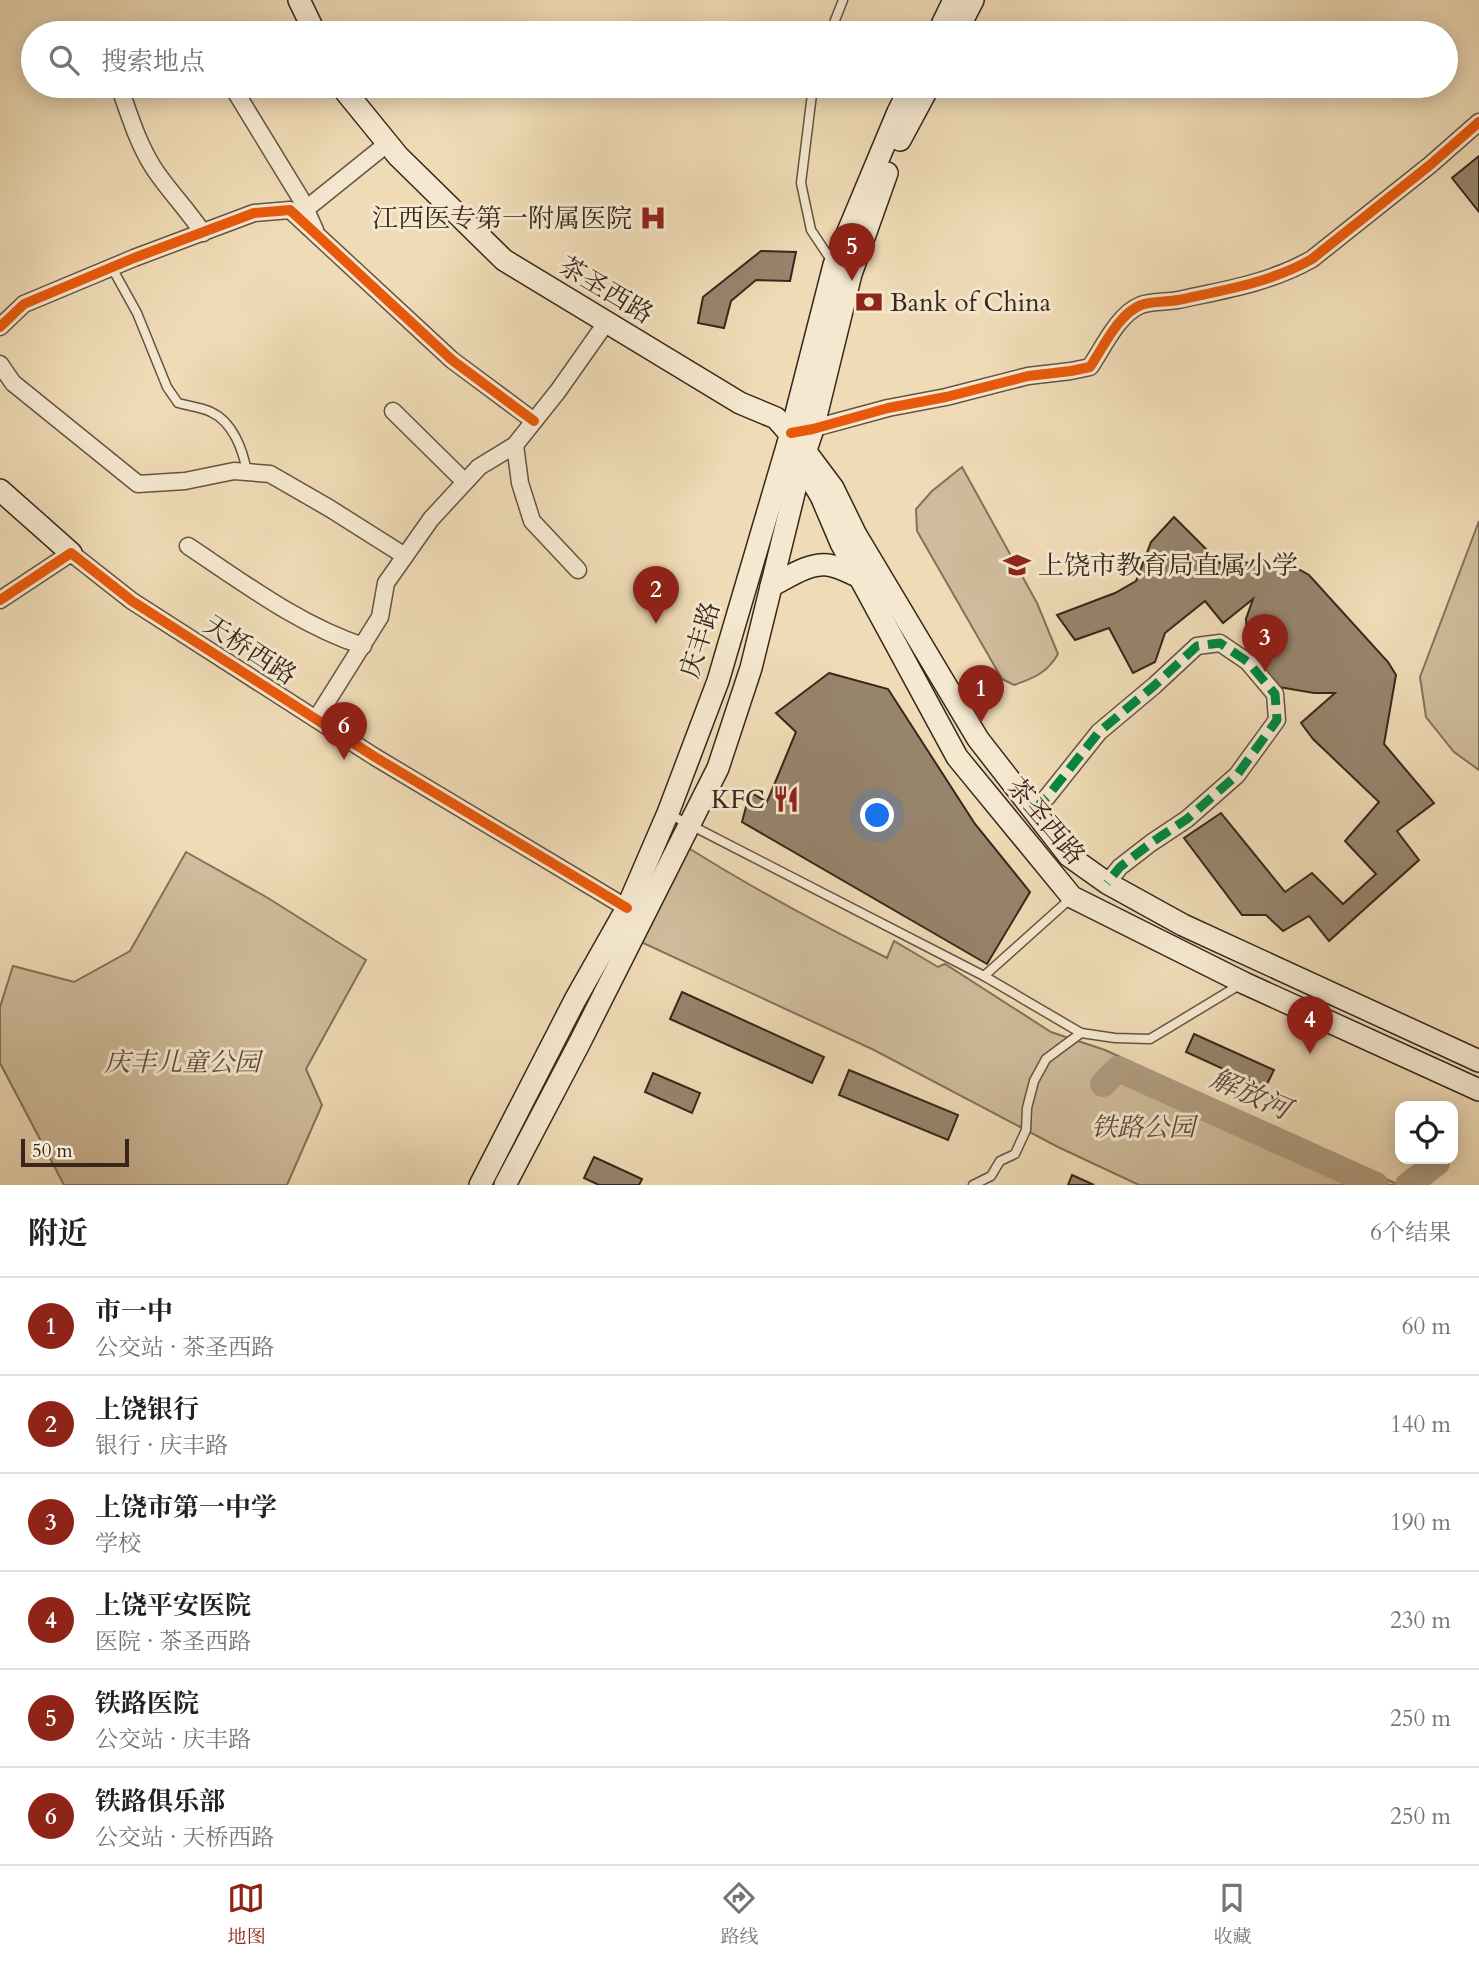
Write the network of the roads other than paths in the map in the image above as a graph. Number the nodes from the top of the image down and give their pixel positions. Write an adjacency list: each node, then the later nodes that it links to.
1 (299, 0): 5 (main road)
2 (843, 0): 6 (lane)
3 (954, 0): 7 (main road)
4 (973, 0): 8 (main road)
5 (309, 21)
6 (835, 21)
7 (944, 21)
8 (962, 21)
9 (123, 98): 18 (street)
10 (239, 98): 17 (street)
11 (351, 98): 16 (main road, 茶圣西路)
12 (812, 98): 20 (lane)
13 (905, 98): 20 (main road, 庆丰路)
14 (923, 98): 27 (main road)
15 (1479, 121): 27 (street)
16 (388, 144): 17 (street); 23 (main road, 茶圣西路)
17 (306, 209): 19 (street)
18 (202, 233): 19 (street); 21 (street)
19 (317, 235): 26 (street)
20 (834, 265): 29 (main road, 庆丰路)
21 (112, 268): 22 (street); 30 (lane)
22 (2, 319)
23 (606, 323): 26 (street); 29 (main road, 茶圣西路)
24 (0, 365): 30 (street)
25 (393, 411): 31 (street)
26 (534, 421): 28 (street)
27 (813, 429): 29 (main road)
28 (515, 445): 31 (street); 36 (street)
29 (796, 449): 37 (main road, 茶圣西路); 38 (main road); 42 (main road, 茶圣西路); 43 (main road, 庆丰路)
30 (247, 472): 35 (street)
31 (465, 482): 35 (street)
32 (0, 490): 34 (main road)
33 (188, 546): 40 (street)
34 (71, 553): 39 (street); 41 (street, 天桥西路)
35 (405, 556): 40 (street)
36 (578, 570)
37 (860, 577): 38 (main road); 46 (main road, 茶圣西路)
38 (771, 586): 44 (main road)
39 (0, 600)
40 (363, 646): 41 (street)
41 (316, 719): 47 (street, 天桥西路)
42 (1034, 810): 45 (main road, 茶圣西路); 45 (street)
43 (668, 813): 44 (lane); 47 (main road, 庆丰路)
44 (689, 824): 48 (lane); 54 (main road)
45 (1107, 883): 51 (main road, 茶圣西路)
46 (1072, 897): 48 (lane); 49 (main road, 茶圣西路)
47 (627, 908): 53 (main road, 庆丰路)
48 (984, 976): 50 (lane)
49 (1244, 983): 50 (lane); 52 (main road, 茶圣西路)
50 (1081, 1033): 55 (lane)
51 (1479, 1061)
52 (1479, 1090)
53 (480, 1185)
54 (505, 1185)
55 (973, 1185)

